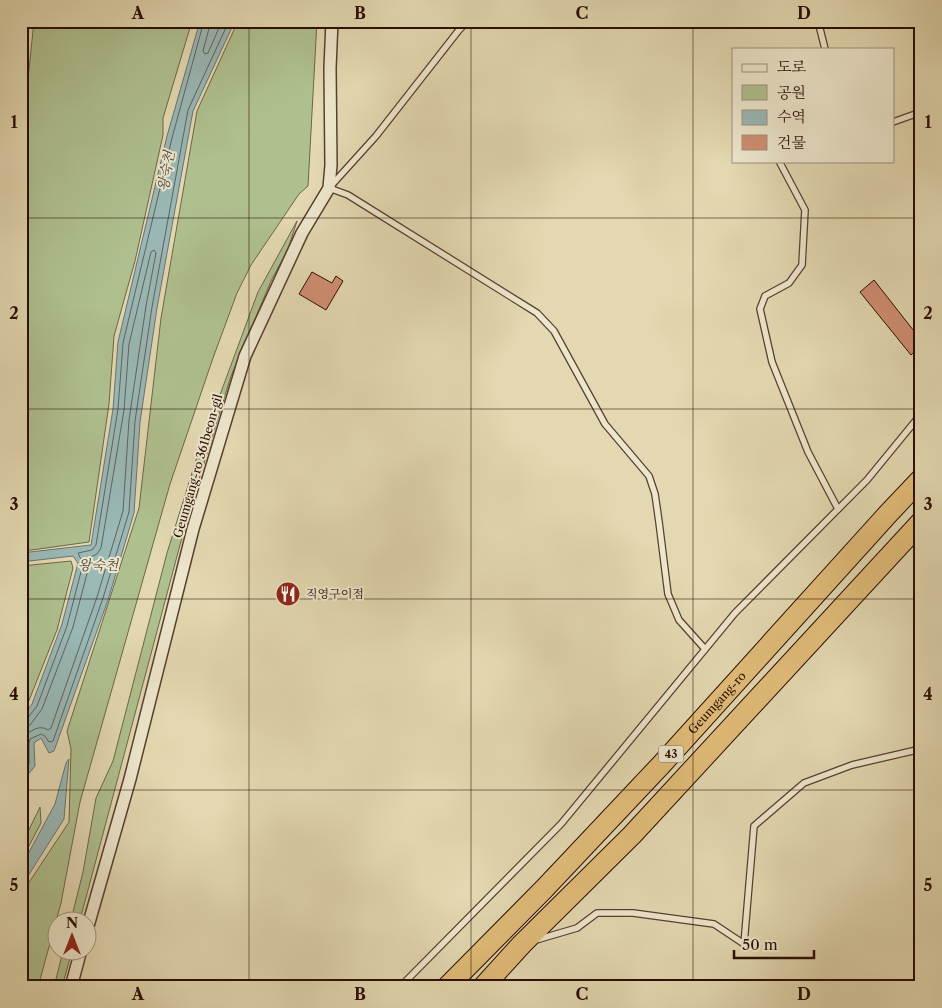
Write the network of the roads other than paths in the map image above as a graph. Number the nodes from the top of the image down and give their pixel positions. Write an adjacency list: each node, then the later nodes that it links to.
1 (332, 21): 8 (street)
2 (468, 21): 8 (lane)
3 (818, 21): 4 (lane)
4 (825, 48)
5 (921, 112): 6 (lane)
6 (894, 122)
7 (780, 162): 12 (lane)
8 (329, 188): 15 (lane); 17 (street, Geumgang-ro 361beon-gil)
9 (921, 412): 12 (lane)
10 (921, 464): 13 (highway)
11 (921, 480): 13 (highway, Geumgang-ro / 43)
12 (838, 509): 15 (lane)
13 (887, 515): 22 (highway, Geumgang-ro / 43)
14 (921, 522): 18 (highway, Geumgang-ro / 43)
15 (705, 649): 21 (lane)
16 (921, 749): 18 (lane)
17 (93, 910)
18 (522, 944): 23 (highway, Geumgang-ro / 43)
19 (78, 960): 20 (street)
20 (71, 987)
21 (400, 987)
22 (447, 987)
23 (483, 987)

